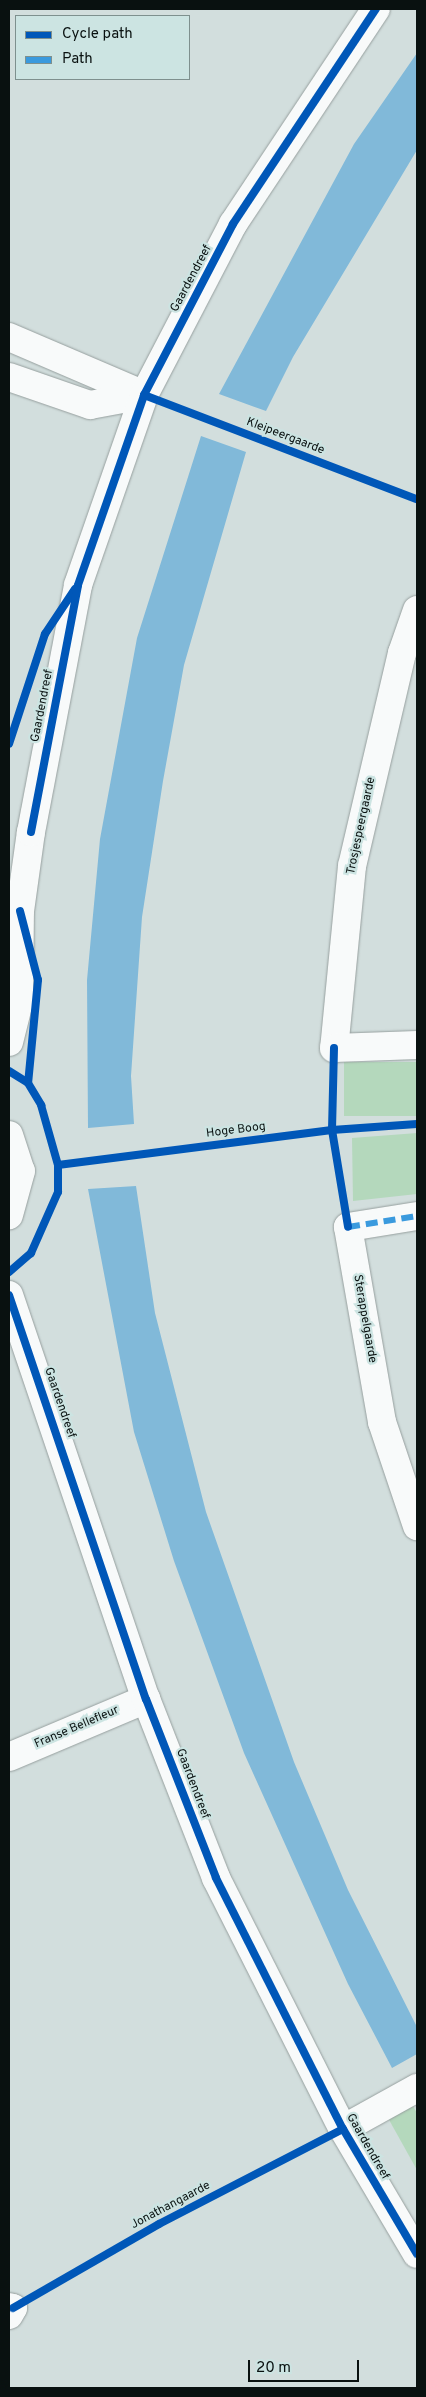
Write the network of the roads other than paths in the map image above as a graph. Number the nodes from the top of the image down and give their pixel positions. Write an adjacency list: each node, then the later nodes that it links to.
1 (376, 9): 4 (street, Gaardendreef)
2 (9, 337): 4 (street)
3 (9, 377): 4 (street)
4 (144, 395): 6 (street, Gaardendreef)
5 (417, 610): 9 (street, Trosjespeergaarde)
6 (20, 911): 7 (street, Gaardendreef); 8 (street, Gaardendreef)
7 (9, 944)
8 (9, 1042)
9 (417, 1044)
10 (9, 1135): 11 (street)
11 (9, 1215)
12 (417, 1216): 14 (street, Sterappelgaarde)
13 (9, 1295): 15 (street, Gaardendreef)
14 (417, 1526)
15 (146, 1699): 16 (street, Franse Bellefleur); 18 (street, Gaardendreef)
16 (9, 1757)
17 (417, 2088): 18 (street)
18 (343, 2128): 19 (street, Gaardendreef)
19 (417, 2254)

